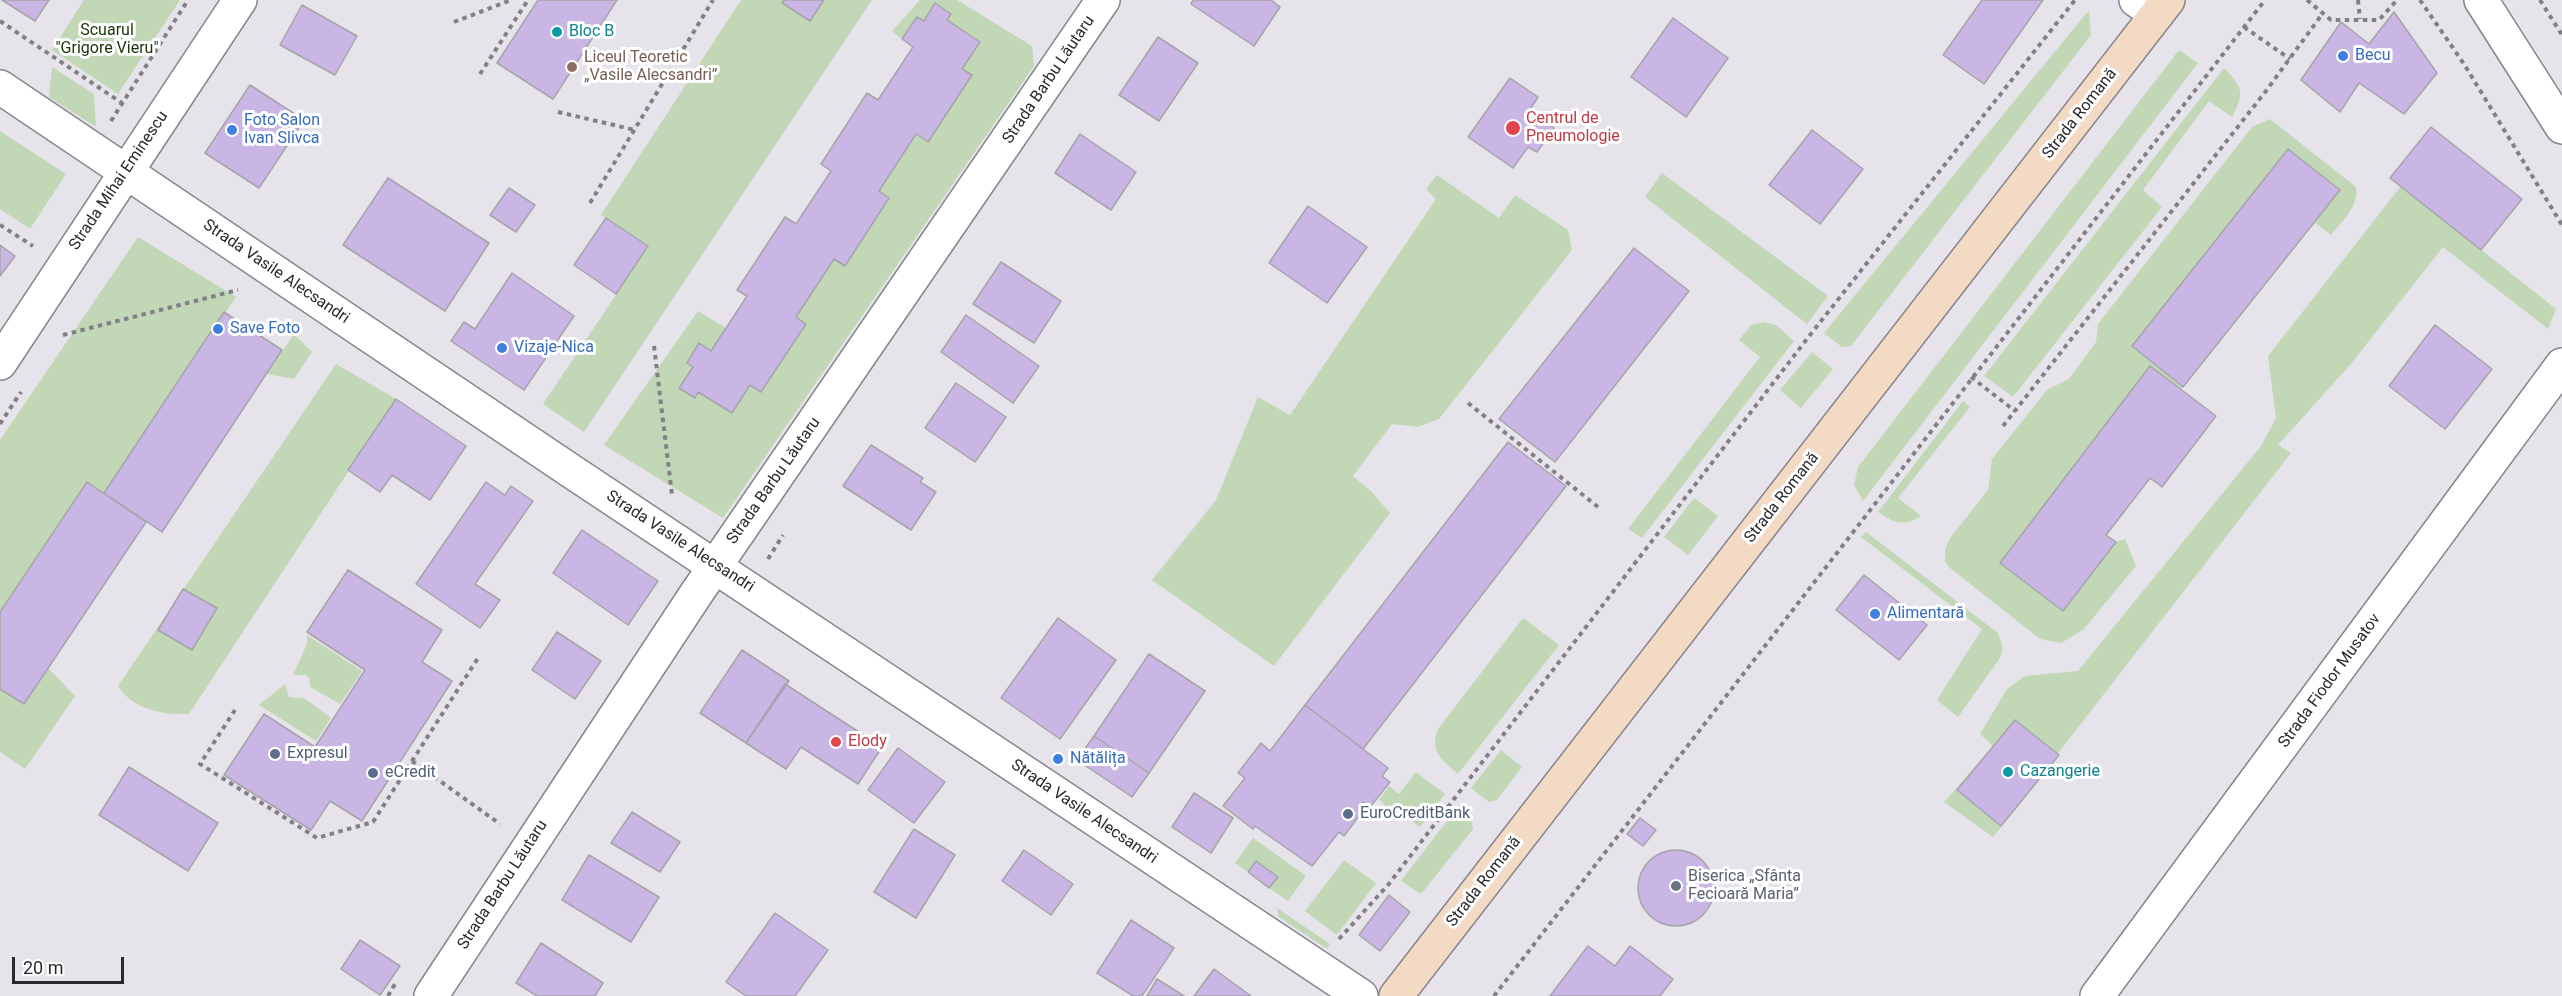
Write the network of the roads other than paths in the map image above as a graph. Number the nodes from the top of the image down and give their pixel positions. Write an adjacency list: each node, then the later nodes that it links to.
1 (240, 0): 7 (street, Strada Mihai Eminescu)
2 (1103, 0): 10 (street, Strada Barbu Lăutaru)
3 (2481, 0): 6 (street)
4 (2154, 5): 13 (main road, Strada Romană)
5 (0, 87): 7 (street, Strada Vasile Alecsandri)
6 (2562, 127)
7 (126, 171): 8 (street, Strada Mihai Eminescu); 10 (street, Strada Vasile Alecsandri)
8 (0, 363)
9 (2562, 365): 14 (street, Strada Fiodor Musatov)
10 (716, 565): 11 (street, Strada Barbu Lăutaru); 12 (street, Strada Vasile Alecsandri)
11 (431, 996)
12 (1361, 996)
13 (1396, 996)
14 (2097, 996)

